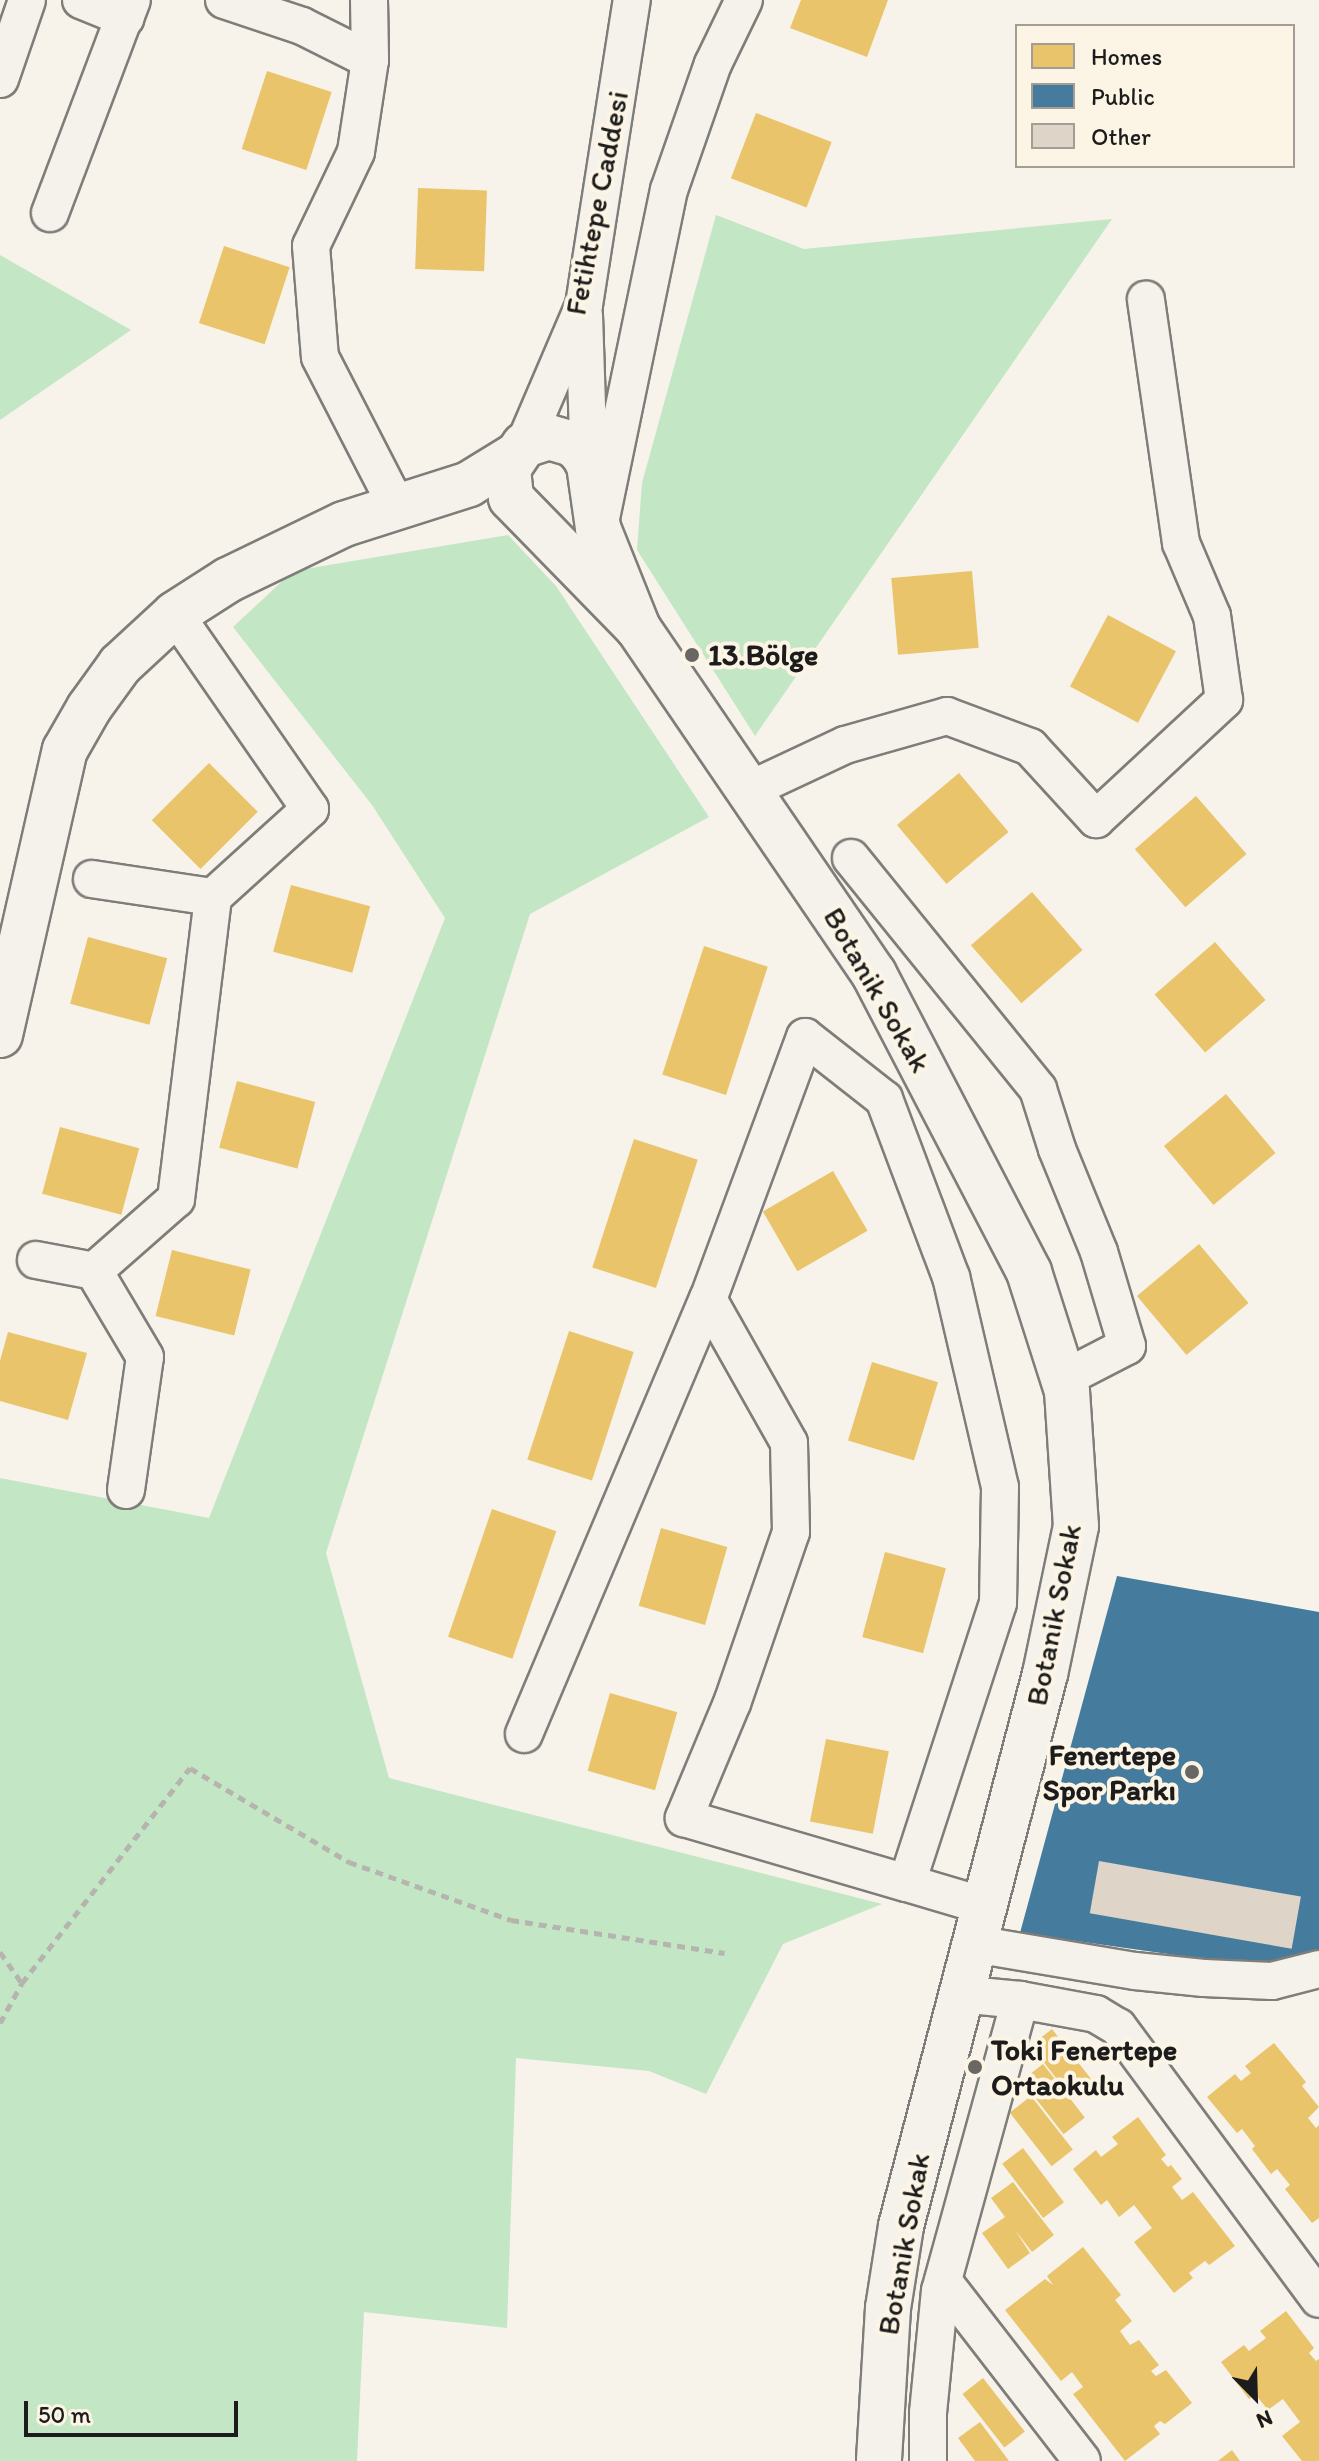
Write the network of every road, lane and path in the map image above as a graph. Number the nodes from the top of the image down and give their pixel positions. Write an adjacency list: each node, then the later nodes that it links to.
1 (27, 0): 9 (street)
2 (81, 0): 7 (street)
3 (224, 0): 8 (street)
4 (369, 0): 8 (street)
5 (632, 0): 12 (street, Fetihtepe Caddesi)
6 (744, 0): 17 (street)
7 (128, 8): 10 (street)
8 (370, 60): 15 (street)
9 (0, 79)
10 (50, 213)
11 (1146, 300): 20 (street)
12 (584, 305): 13 (street, Fetihtepe Caddesi); 14 (street)
13 (518, 451): 14 (main road); 15 (main road); 16 (main road)
14 (590, 472): 16 (main road); 17 (main road)
15 (397, 507): 16 (main road); 18 (main road)
16 (526, 514): 19 (main road)
17 (598, 528): 19 (main road)
18 (175, 614): 23 (street); 24 (main road)
19 (638, 628): 20 (main road, Botanik Sokak)
20 (749, 790): 28 (main road, Botanik Sokak)
21 (851, 858): 28 (street)
22 (92, 879): 23 (street)
23 (213, 897): 26 (street)
24 (0, 1035)
25 (36, 1260): 26 (street)
26 (94, 1271): 29 (street)
27 (708, 1299): 30 (street); 31 (street); 31 (street)
28 (1063, 1379): 32 (main road, Botanik Sokak)
29 (126, 1490)
30 (524, 1734)
31 (907, 1883): 32 (street)
32 (979, 1925): 35 (street); 37 (main road, Botanik Sokak)
33 (0, 1952): 36 (path)
34 (724, 1953): 36 (path)
35 (1319, 1969)
36 (22, 1983): 39 (path)
37 (960, 1994): 38 (street); 42 (main road, Botanik Sokak)
38 (1020, 2000): 40 (street); 41 (street)
39 (0, 2023)
40 (943, 2281): 43 (street); 44 (street)
41 (1319, 2299)
42 (879, 2461)
43 (928, 2461)
44 (1082, 2461)

